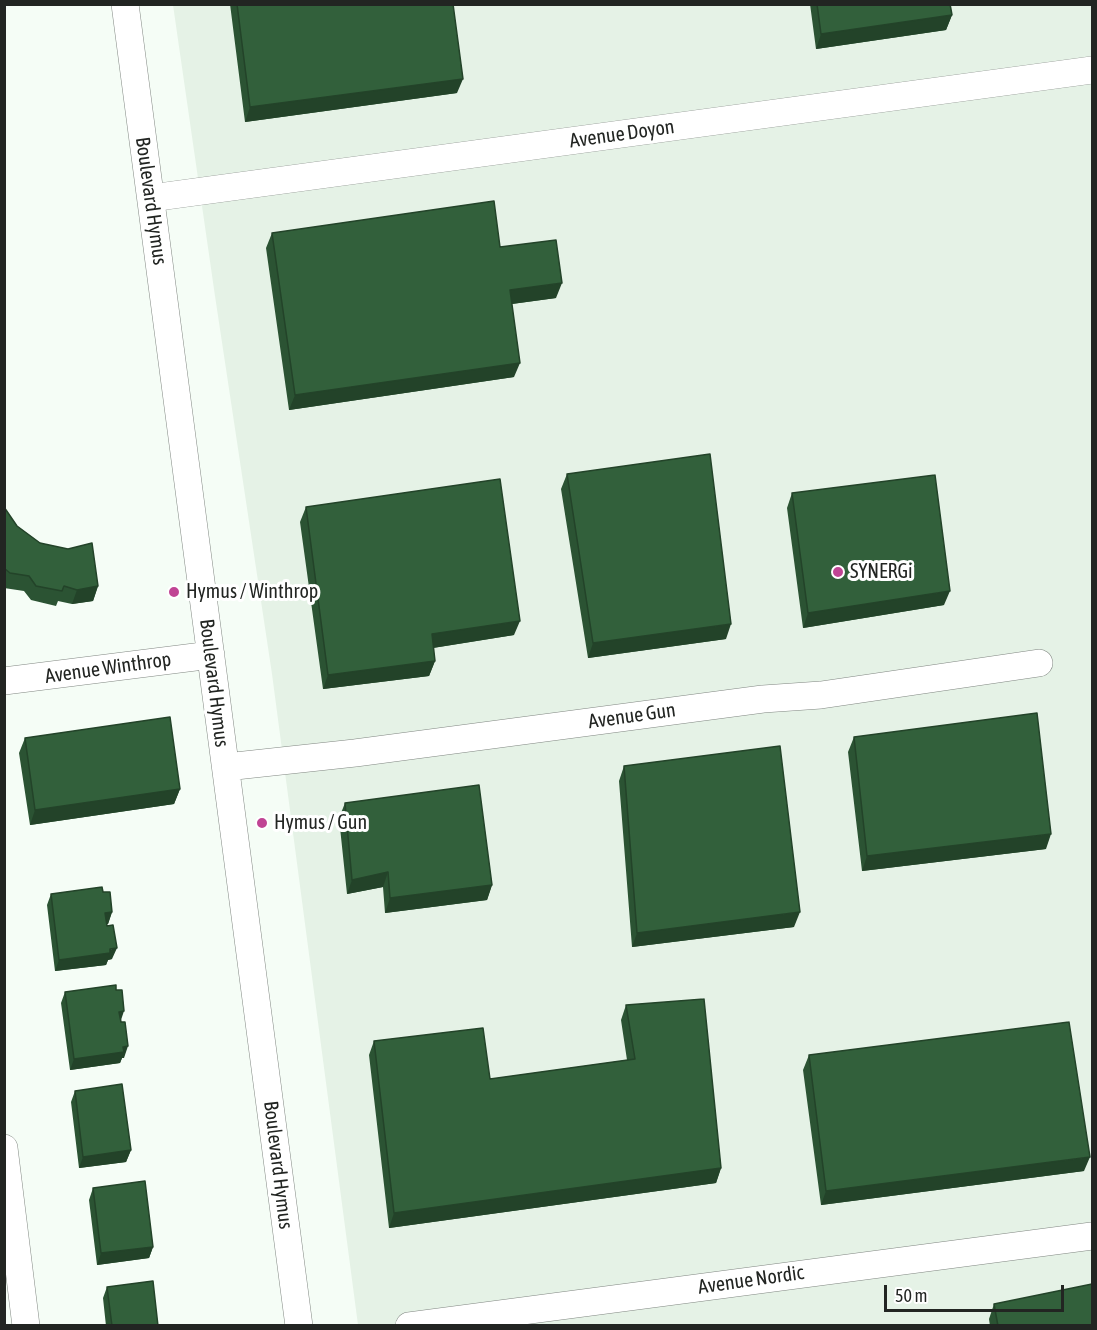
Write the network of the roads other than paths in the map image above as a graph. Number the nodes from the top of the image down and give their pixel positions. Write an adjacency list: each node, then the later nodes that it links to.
1 (125, 4): 3 (street, Boulevard Hymus)
2 (1092, 70): 3 (street, Avenue Doyon)
3 (151, 198): 4 (street, Boulevard Hymus)
4 (211, 655): 6 (street, Avenue Winthrop); 7 (street, Boulevard Hymus)
5 (1039, 663): 7 (street, Avenue Gun)
6 (4, 681)
7 (226, 767): 12 (street, Boulevard Hymus)
8 (4, 1148): 9 (street)
9 (8, 1199): 11 (street)
10 (1092, 1236): 13 (street, Avenue Nordic)
11 (26, 1326)
12 (299, 1326)
13 (409, 1326)

